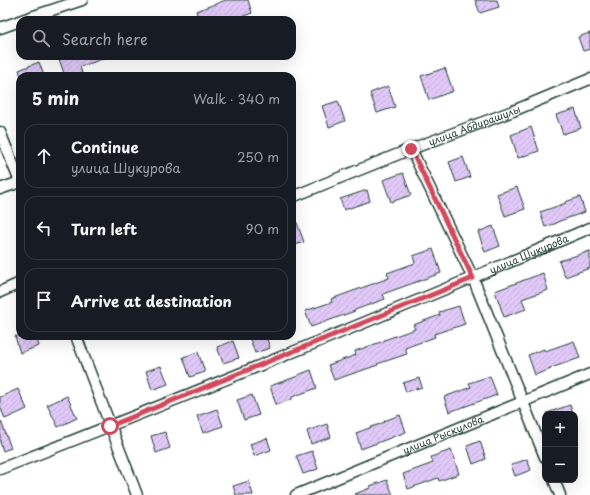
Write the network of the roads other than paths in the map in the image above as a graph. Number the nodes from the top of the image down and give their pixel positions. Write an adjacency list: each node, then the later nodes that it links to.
1 (82, 0): 2 (street)
2 (33, 16)
3 (16, 22): 4 (street)
4 (0, 28)
5 (590, 79): 7 (street, улица Абдирашулы)
6 (0, 132): 8 (street)
7 (411, 149): 11 (street, улица Абдирашулы); 13 (street)
8 (16, 172)
9 (16, 183): 10 (street)
10 (0, 189)
11 (296, 195)
12 (590, 228): 13 (street, улица Шукурова)
13 (473, 278): 18 (street); 19 (street, улица Шукурова)
14 (16, 285): 15 (street)
15 (0, 292)
16 (78, 340): 19 (street)
17 (590, 374): 18 (street, улица Рыскулова)
18 (523, 402): 20 (street); 24 (street, улица Рыскулова)
19 (110, 426): 21 (street, улица Шукурова); 23 (street)
20 (542, 450)
21 (0, 469)
22 (555, 483): 25 (street)
23 (137, 495)
24 (296, 495)
25 (560, 495)

